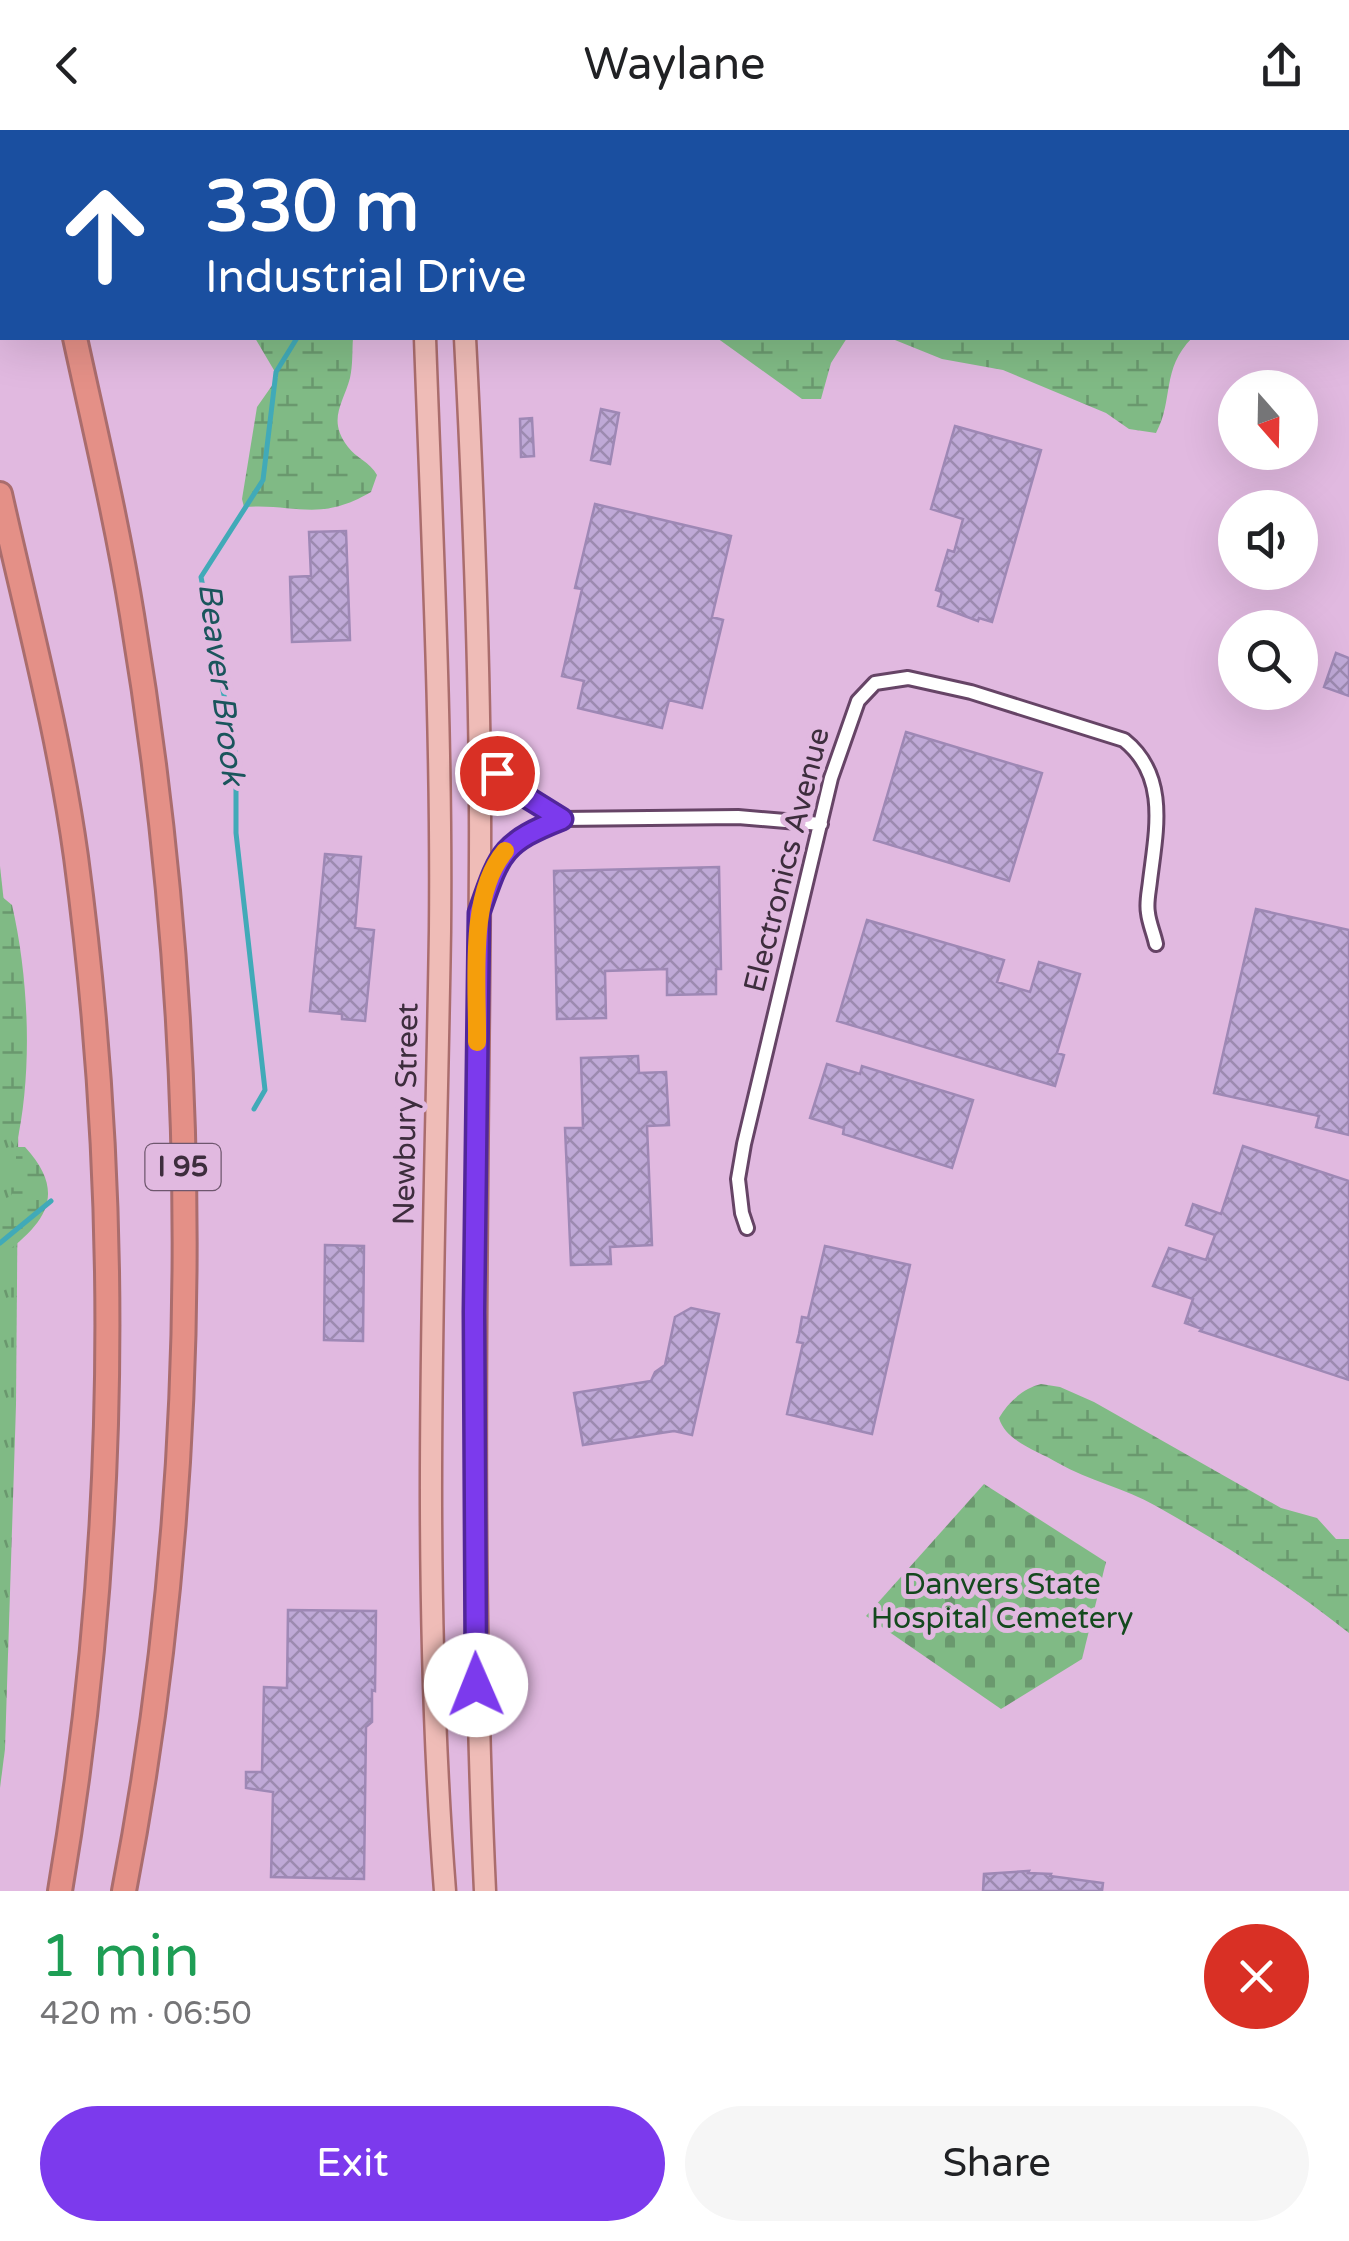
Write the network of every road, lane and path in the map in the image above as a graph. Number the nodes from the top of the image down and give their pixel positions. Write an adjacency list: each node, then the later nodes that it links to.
1 (74, 340): 5 (highway, I 95)
2 (88, 340): 5 (highway)
3 (426, 340): 15 (main road, Newbury Street)
4 (465, 340): 7 (main road)
5 (98, 445): 14 (highway, I 95)
6 (0, 494): 13 (highway, I 95)
7 (478, 722): 8 (street); 10 (main road)
8 (562, 819): 9 (street); 10 (street)
9 (820, 824): 11 (street, Electronics Avenue); 12 (street, Electronics Avenue)
10 (479, 913): 16 (main road)
11 (1156, 944)
12 (748, 1228)
13 (60, 1891)
14 (124, 1891)
15 (446, 1891)
16 (486, 1891)

